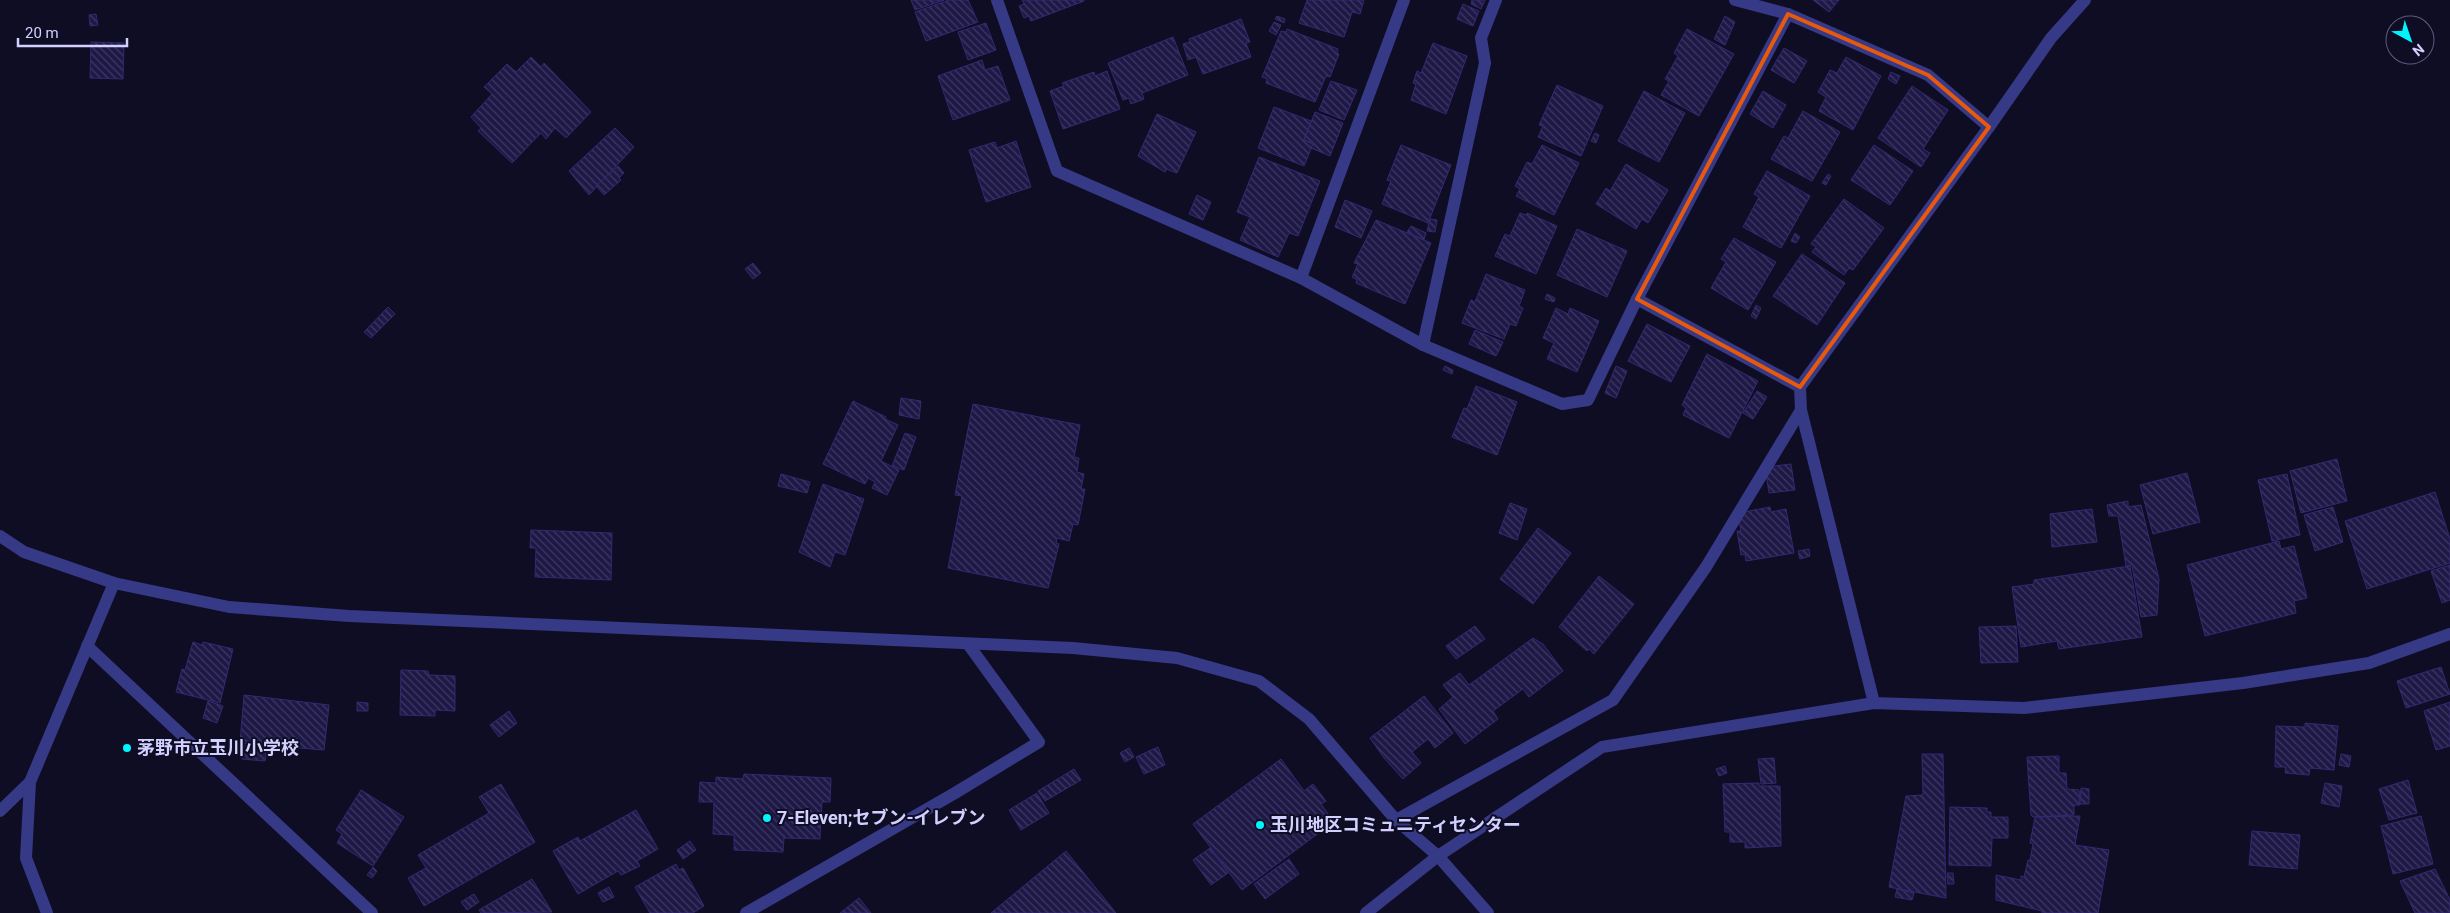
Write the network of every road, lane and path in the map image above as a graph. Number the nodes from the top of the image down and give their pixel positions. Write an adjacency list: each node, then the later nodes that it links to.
1 (997, 0): 8 (street)
2 (1404, 0): 8 (street)
3 (1496, 0): 10 (street)
4 (1735, 0): 6 (street)
5 (2085, 0): 7 (street)
6 (1788, 14): 7 (street); 9 (street)
7 (1989, 127): 11 (street)
8 (1300, 278): 10 (street)
9 (1637, 299): 10 (street); 11 (street)
10 (1423, 345)
11 (1800, 387): 12 (street)
12 (1801, 410): 18 (street); 21 (street)
13 (0, 536): 14 (street)
14 (114, 583): 16 (street); 17 (street)
15 (2450, 634): 18 (street)
16 (968, 644): 21 (street); 25 (street)
17 (87, 646): 19 (street); 24 (street)
18 (1874, 703): 22 (street)
19 (30, 782): 20 (street); 23 (street)
20 (0, 812)
21 (1396, 820): 22 (street)
22 (1438, 856): 26 (street); 27 (street)
23 (47, 913)
24 (372, 913)
25 (746, 913)
26 (1366, 913)
27 (1488, 913)

